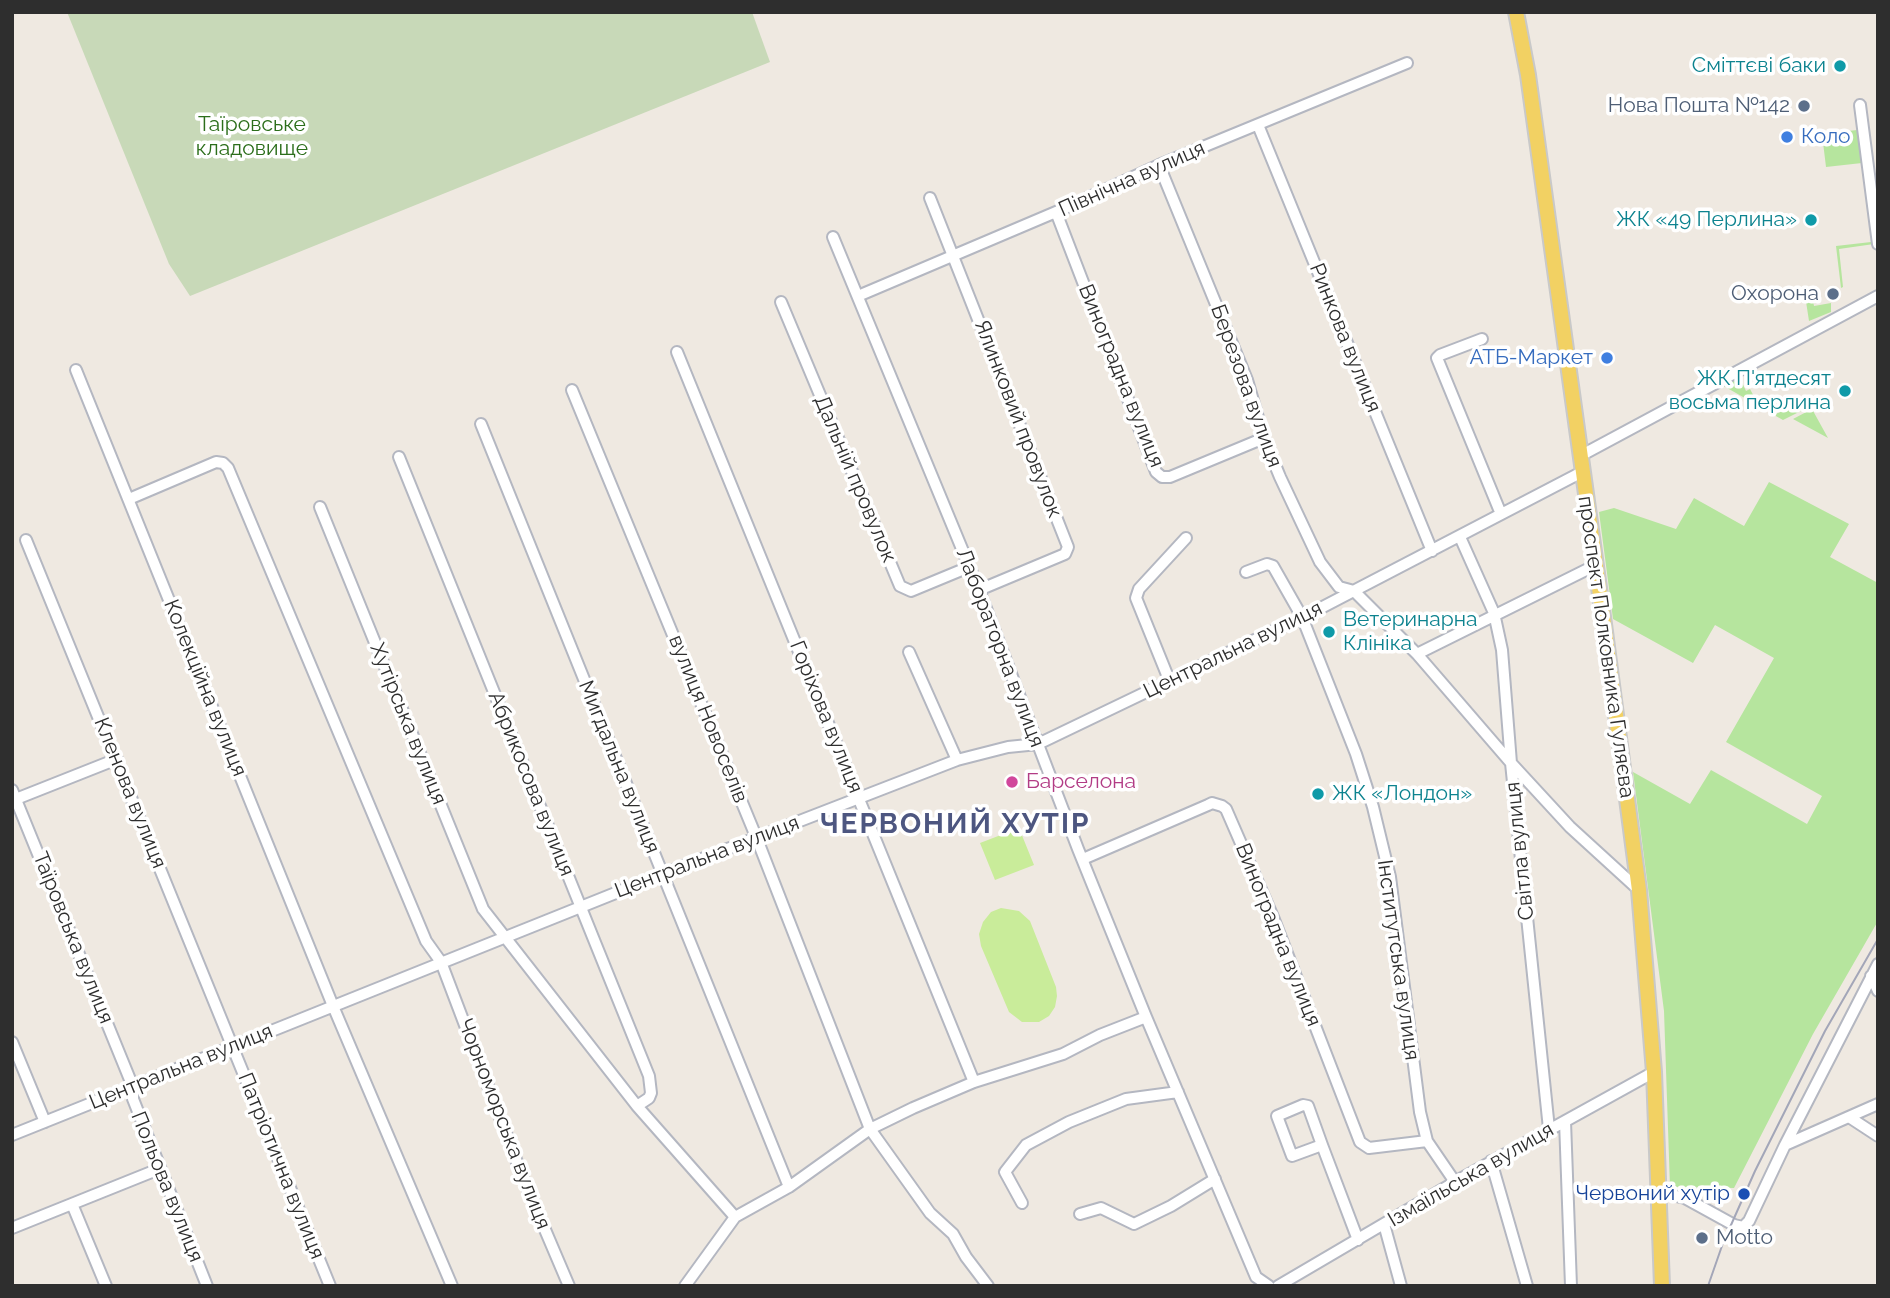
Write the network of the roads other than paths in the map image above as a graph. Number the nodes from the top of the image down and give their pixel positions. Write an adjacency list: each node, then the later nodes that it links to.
1 (1517, 12): 20 (main road, проспект Полковника Гуляєва)
2 (1407, 63): 4 (street, Північна вулиця)
3 (1860, 105): 9 (street)
4 (1258, 125): 5 (street, Північна вулиця); 29 (street, Ринкова вулиця)
5 (1159, 165): 7 (street, Північна вулиця); 19 (street, Березова вулиця)
6 (930, 198): 10 (street, Ялинковий провулок)
7 (1056, 212): 10 (street, Північна вулиця); 19 (street, Виноградна вулиця)
8 (833, 237): 11 (street, Лабораторна вулиця)
9 (1878, 244)
10 (951, 256): 11 (street, Північна вулиця); 33 (street, Ялинковий провулок)
11 (858, 296): 31 (street, Лабораторна вулиця)
12 (1878, 296): 20 (street)
13 (781, 302): 31 (street, Дальній провулок)
14 (1482, 338): 25 (street)
15 (677, 352): 45 (street, Горіхова вулиця)
16 (76, 370): 23 (street, Колекційна вулиця)
17 (572, 390): 46 (street, вулиця Новоселів)
18 (481, 424): 48 (street, Мигдальна вулиця)
19 (1264, 438): 34 (street, Березова вулиця)
20 (1580, 456): 22 (main road, проспект Полковника Гуляєва)
21 (399, 457): 50 (street, Абрикосова вулиця)
22 (1582, 472): 25 (street, Центральна вулиця); 30 (main road, проспект Полковника Гуляєва)
23 (129, 499): 52 (street); 56 (street, Колекційна вулиця)
24 (320, 507): 51 (street, Хутірська вулиця)
25 (1501, 514): 26 (street, Центральна вулиця)
26 (1460, 537): 29 (street, Центральна вулиця); 35 (street)
27 (1186, 538): 39 (street)
28 (26, 540): 41 (street, Кленова вулиця)
29 (1432, 551): 34 (street, Центральна вулиця)
30 (1596, 565): 35 (street); 49 (main road, проспект Полковника Гуляєва)
31 (969, 567): 33 (street, Лабораторна вулиця)
32 (1246, 572): 36 (street, Інститутська вулиця)
33 (979, 590): 40 (street, Лабораторна вулиця)
34 (1354, 591): 36 (street, Центральна вулиця); 38 (street, Світла вулиця)
35 (1494, 615): 38 (street); 43 (street)
36 (1302, 617): 39 (street, Центральна вулиця); 73 (street, Інститутська вулиця)
37 (909, 652): 42 (street)
38 (1417, 654): 43 (street, Світла вулиця)
39 (1170, 682): 40 (street, Центральна вулиця)
40 (1038, 744): 42 (street, Центральна вулиця); 47 (street, Лабораторна вулиця)
41 (117, 759): 44 (street); 59 (street, Кленова вулиця)
42 (957, 760): 45 (street, Центральна вулиця)
43 (1511, 763): 49 (street); 70 (street, Світла вулиця)
44 (14, 794): 62 (street, Таїровська вулиця)
45 (859, 799): 46 (street, Центральна вулиця); 61 (street, Горіхова вулиця)
46 (757, 839): 48 (street, Центральна вулиця); 69 (street, вулиця Новоселів)
47 (1083, 859): 57 (street, Лабораторна вулиця); 73 (street, Виноградна вулиця)
48 (663, 874): 50 (street, Центральна вулиця); 80 (street, Мигдальна вулиця)
49 (1639, 890): 60 (main road, проспект Полковника Гуляєва)
50 (580, 907): 51 (street, Центральна вулиця); 65 (street, Абрикосова вулиця)
51 (504, 937): 52 (street, Центральна вулиця); 65 (street)
52 (441, 962): 56 (street, Центральна вулиця); 94 (street, Чорноморська вулиця)
53 (1878, 964): 54 (street)
54 (1871, 976): 55 (street); 75 (street)
55 (1878, 991)
56 (334, 1006): 59 (street, Центральна вулиця); 93 (street, Колекційна вулиця)
57 (1146, 1017): 61 (street); 63 (street, Лабораторна вулиця)
58 (12, 1042): 68 (street)
59 (233, 1046): 62 (street, Центральна вулиця); 92 (street, Патріотична вулиця)
60 (1654, 1072): 67 (street, Ізмаїльська вулиця); 81 (main road, проспект Полковника Гуляєва)
61 (974, 1082): 69 (street)
62 (133, 1087): 68 (street, Центральна вулиця); 77 (street, Польова вулиця)
63 (1178, 1092): 78 (street, Лабораторна вулиця); 82 (street)
64 (1878, 1104): 66 (street)
65 (637, 1106): 85 (street)
66 (1849, 1116): 72 (street); 75 (street)
67 (1565, 1121): 70 (street, Ізмаїльська вулиця); 101 (street)
68 (45, 1122): 71 (street, Центральна вулиця)
69 (870, 1129): 80 (street); 96 (street, вулиця Новоселів)
70 (1549, 1129): 76 (street, Ізмаїльська вулиця)
71 (12, 1135)
72 (1878, 1136)
73 (1427, 1141): 79 (street, Інститутська вулиця)
74 (1322, 1145): 74 (street); 88 (street)
75 (1785, 1145): 81 (street)
76 (1491, 1161): 79 (street, Ізмаїльська вулиця); 100 (street)
77 (159, 1169): 83 (street); 91 (street, Польова вулиця)
78 (1214, 1179): 84 (street); 97 (street, Лабораторна вулиця)
79 (1455, 1182): 86 (street, Ізмаїльська вулиця)
80 (789, 1187): 85 (street)
81 (1659, 1192): 102 (main road, проспект Полковника Гуляєва)
82 (1022, 1203)
83 (72, 1204): 87 (street); 90 (street)
84 (1080, 1214)
85 (735, 1217): 95 (street)
86 (1384, 1224): 88 (street, Ізмаїльська вулиця); 99 (street)
87 (12, 1228)
88 (1357, 1240): 89 (street, Ізмаїльська вулиця)
89 (1299, 1280): 98 (street)
90 (106, 1286)
91 (207, 1286)
92 (330, 1286)
93 (452, 1286)
94 (569, 1286)
95 (685, 1286)
96 (988, 1286)
97 (1269, 1286)
98 (1278, 1286)
99 (1401, 1286)
100 (1527, 1286)
101 (1571, 1286)
102 (1662, 1286)

